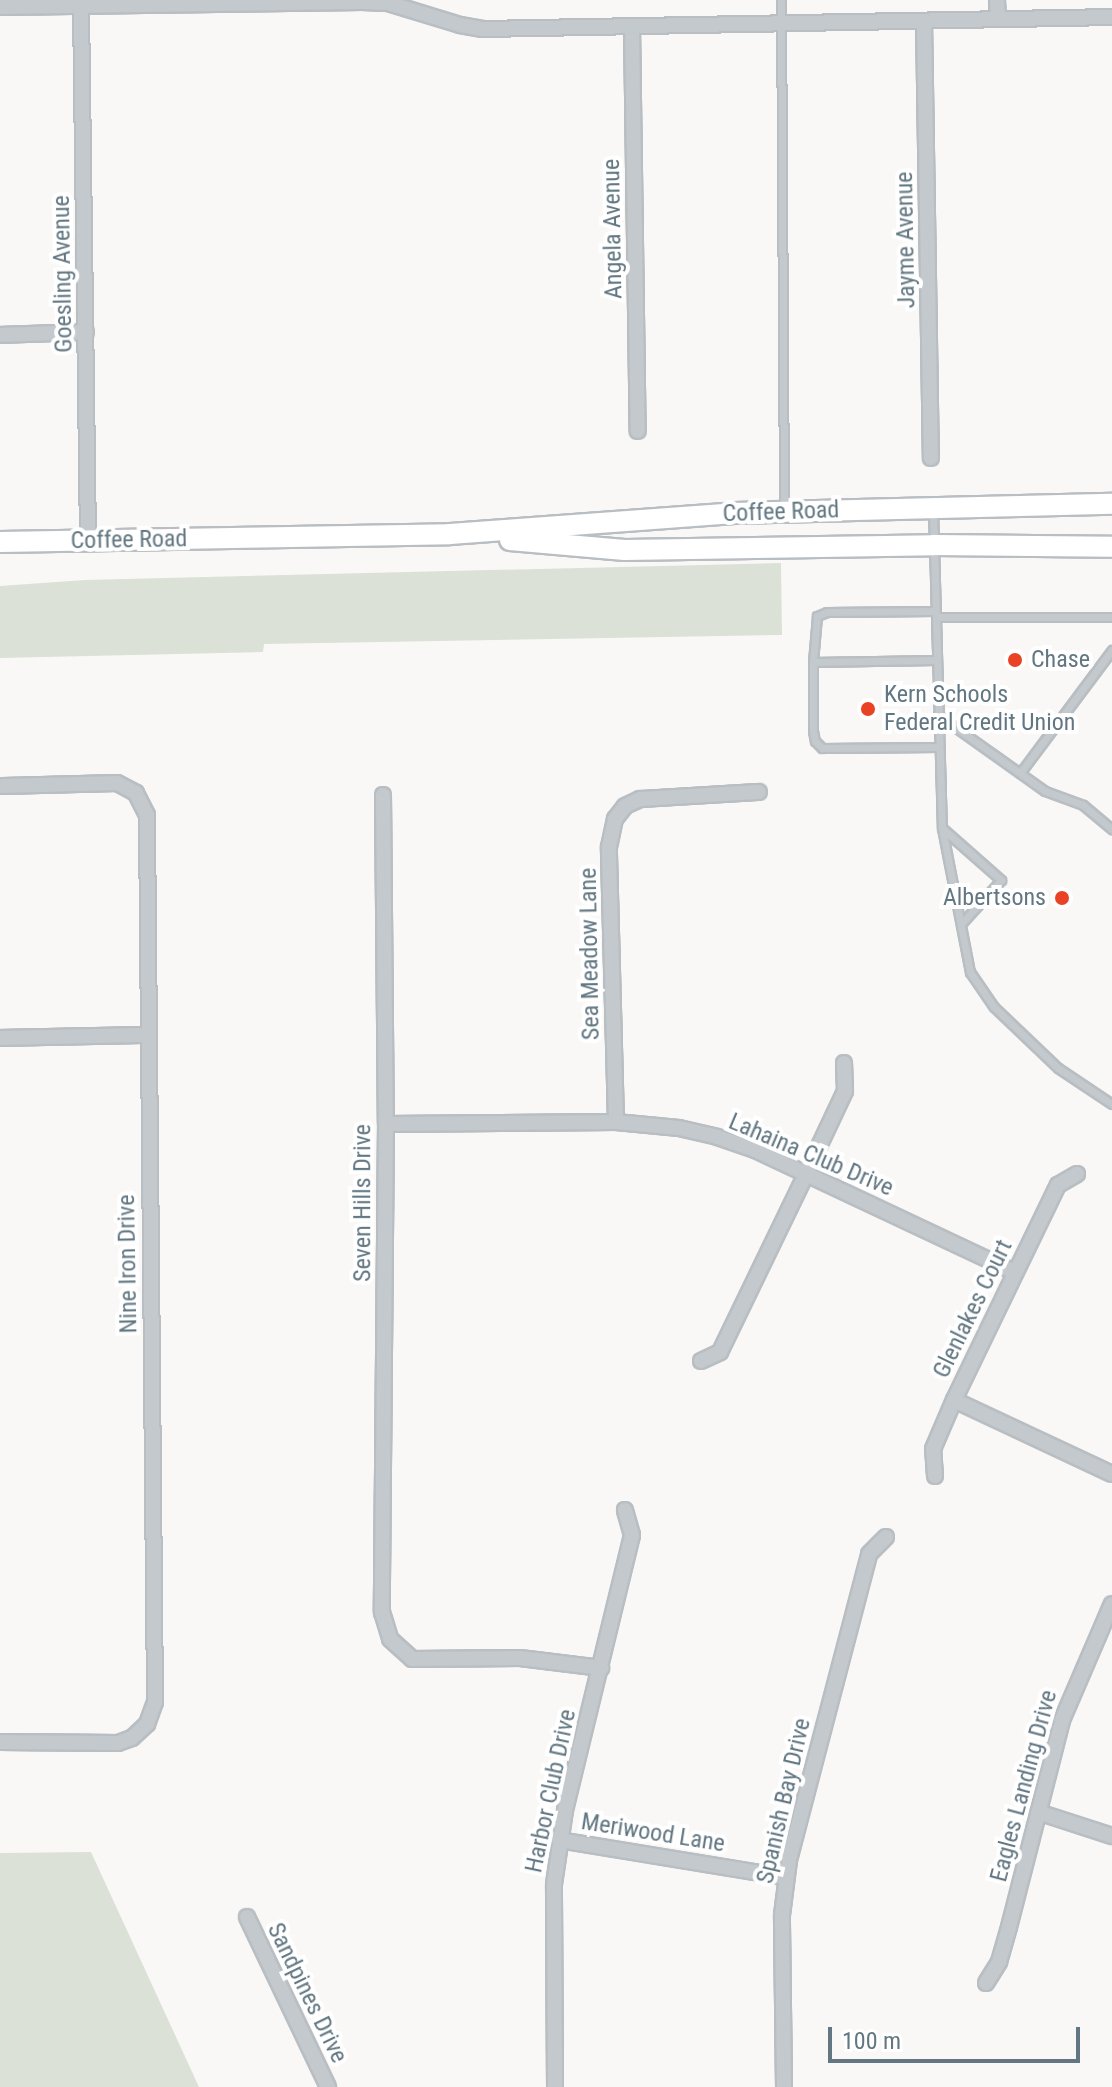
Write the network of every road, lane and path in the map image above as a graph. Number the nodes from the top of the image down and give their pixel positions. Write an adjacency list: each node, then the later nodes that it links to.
1 (781, 0): 9 (lane)
2 (997, 0): 7 (street)
3 (226, 2): 4 (street); 10 (street)
4 (81, 6): 5 (street); 11 (street, Goesling Avenue)
5 (0, 7)
6 (1112, 17): 7 (street)
7 (998, 19): 8 (street)
8 (924, 21): 9 (street); 14 (street, Jayme Avenue)
9 (779, 24): 10 (street); 17 (lane)
10 (632, 26): 13 (street, Angela Avenue)
11 (86, 332): 12 (street); 19 (street, Goesling Avenue)
12 (0, 335)
13 (638, 431)
14 (931, 458)
15 (1112, 504): 16 (main road, Coffee Road)
16 (933, 507): 17 (main road, Coffee Road); 21 (lane)
17 (784, 512): 18 (main road, Coffee Road)
18 (450, 534): 19 (main road, Coffee Road); 21 (main road, Coffee Road)
19 (88, 541): 20 (main road, Coffee Road)
20 (0, 542)
21 (934, 545): 22 (main road, Coffee Road); 23 (lane)
22 (1112, 547)
23 (936, 614): 24 (lane); 26 (lane); 27 (lane)
24 (1112, 617)
25 (1112, 650): 30 (lane)
26 (937, 660): 27 (lane); 28 (lane)
27 (813, 662): 29 (lane)
28 (938, 715): 29 (lane); 30 (lane)
29 (939, 747): 34 (lane)
30 (1020, 773): 35 (lane)
31 (3, 786): 37 (street, Nine Iron Drive)
32 (759, 792): 41 (street, Sea Meadow Lane)
33 (383, 795): 42 (street, Seven Hills Drive)
34 (942, 828): 36 (lane); 36 (lane)
35 (1112, 829)
36 (961, 924): 40 (lane)
37 (148, 1035): 38 (street); 54 (street, Nine Iron Drive)
38 (0, 1038)
39 (844, 1063): 43 (street)
40 (1112, 1104)
41 (616, 1122): 42 (street, Lahaina Club Drive); 43 (street, Lahaina Club Drive)
42 (386, 1124): 53 (street, Seven Hills Drive)
43 (806, 1174): 45 (street, Lahaina Club Drive); 46 (street)
44 (1077, 1174): 45 (street, Glenlakes Court)
45 (1014, 1272): 47 (street, Glenlakes Court)
46 (701, 1361)
47 (954, 1400): 48 (street); 49 (street, Glenlakes Court)
48 (1112, 1474)
49 (935, 1476)
50 (625, 1510): 53 (street, Harbor Club Drive)
51 (886, 1537): 58 (street, Spanish Bay Drive)
52 (1112, 1604): 55 (street, Eagles Landing Drive)
53 (601, 1668): 57 (street, Harbor Club Drive)
54 (0, 1742)
55 (1038, 1812): 56 (street); 60 (street, Eagles Landing Drive)
56 (1112, 1836)
57 (559, 1840): 58 (street, Meriwood Lane); 62 (street, Harbor Club Drive)
58 (786, 1877): 63 (street, Spanish Bay Drive)
59 (247, 1917): 61 (street, Sandpines Drive)
60 (986, 1983)
61 (328, 2087)
62 (555, 2087)
63 (784, 2087)

